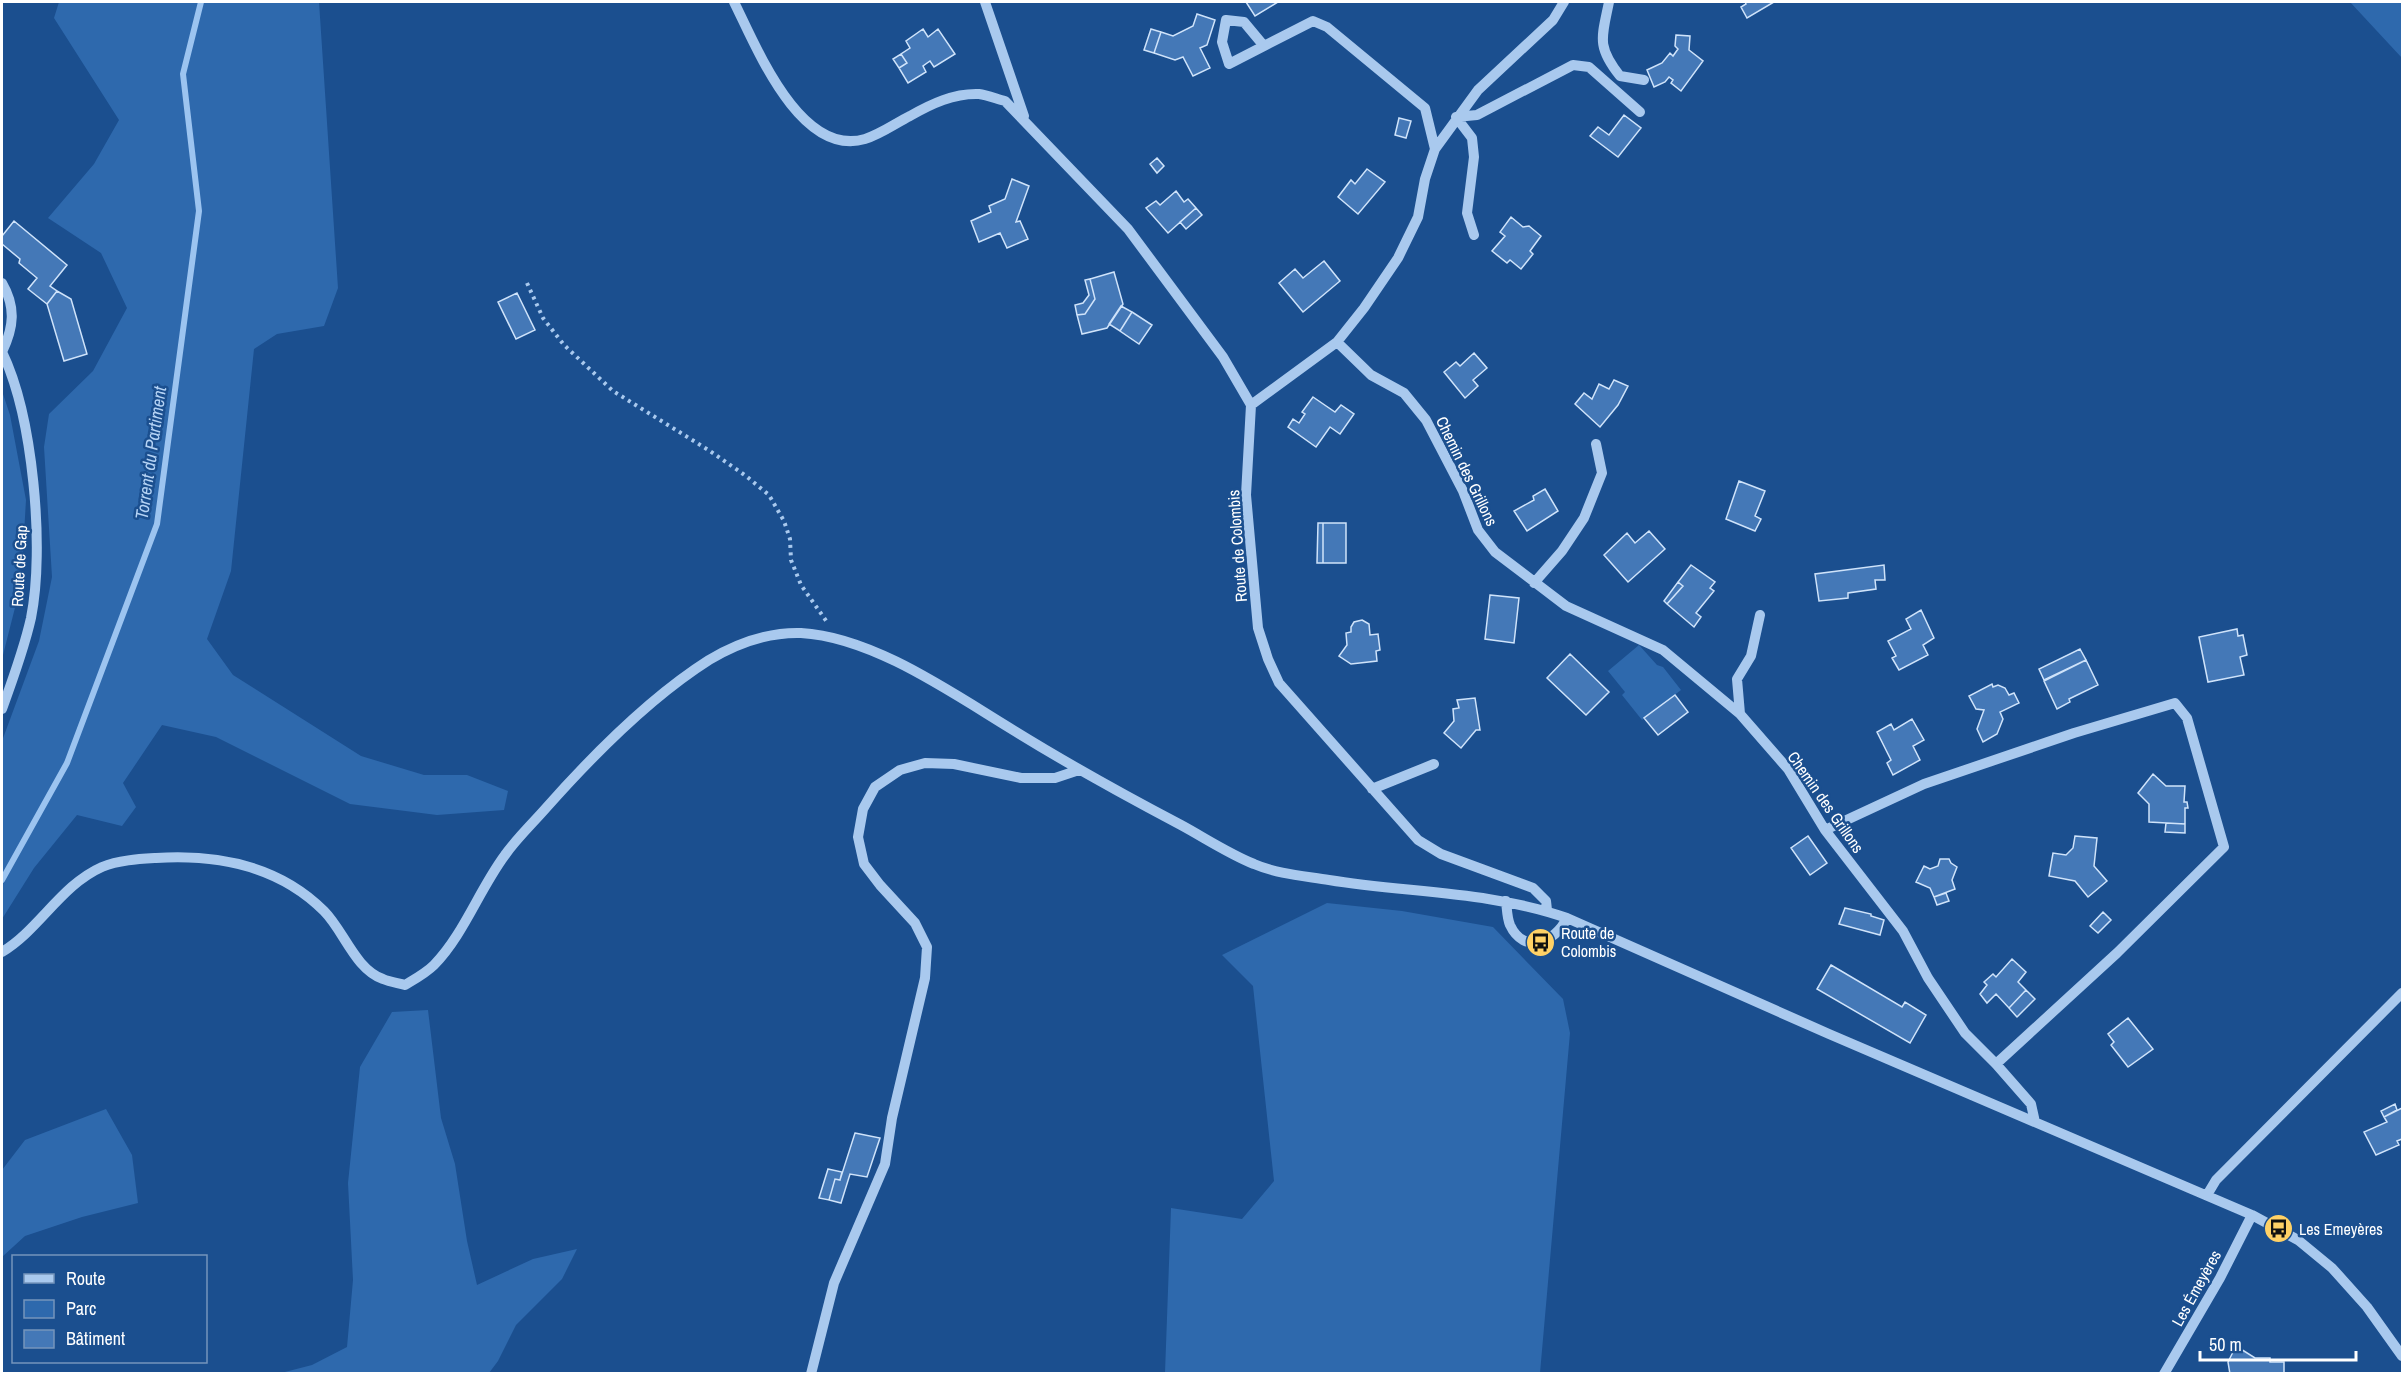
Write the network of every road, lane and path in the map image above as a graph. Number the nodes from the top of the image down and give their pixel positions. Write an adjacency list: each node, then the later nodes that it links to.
1 (734, 2): 9 (street)
2 (985, 2): 9 (street)
3 (1564, 2): 8 (street)
4 (1609, 2): 6 (street)
5 (1264, 46): 5 (street); 10 (street)
6 (1644, 80)
7 (1640, 112): 8 (street)
8 (1456, 117): 10 (street); 11 (street)
9 (1025, 119): 16 (street)
10 (1435, 150): 14 (street)
11 (1474, 236)
12 (527, 282): 20 (path)
13 (2, 283): 15 (street)
14 (1337, 342): 16 (street); 18 (street, Chemin des Grillons)
15 (2, 352): 21 (street, Route de Gap)
16 (1251, 405): 25 (street, Route de Colombis)
17 (1596, 444): 18 (street)
18 (1534, 583): 22 (street, Chemin des Grillons)
19 (1760, 615): 22 (street)
20 (835, 639): 24 (street); 30 (street)
21 (2, 709)
22 (1740, 714): 26 (street, Chemin des Grillons)
23 (1434, 764): 25 (street)
24 (1079, 770): 27 (street); 37 (street)
25 (1372, 789): 28 (street, Route de Colombis)
26 (1825, 830): 32 (street, Chemin des Grillons); 32 (street)
27 (1506, 901): 28 (street); 29 (street)
28 (1546, 910): 29 (street)
29 (1567, 918): 33 (street)
30 (2, 952)
31 (2403, 993): 34 (street)
32 (1996, 1064): 33 (street, Chemin des Grillons)
33 (2035, 1122): 34 (street)
34 (2207, 1195): 35 (street)
35 (2252, 1215): 36 (street); 38 (street, Les Émeyères)
36 (2403, 1356)
37 (810, 1374)
38 (2164, 1374)

